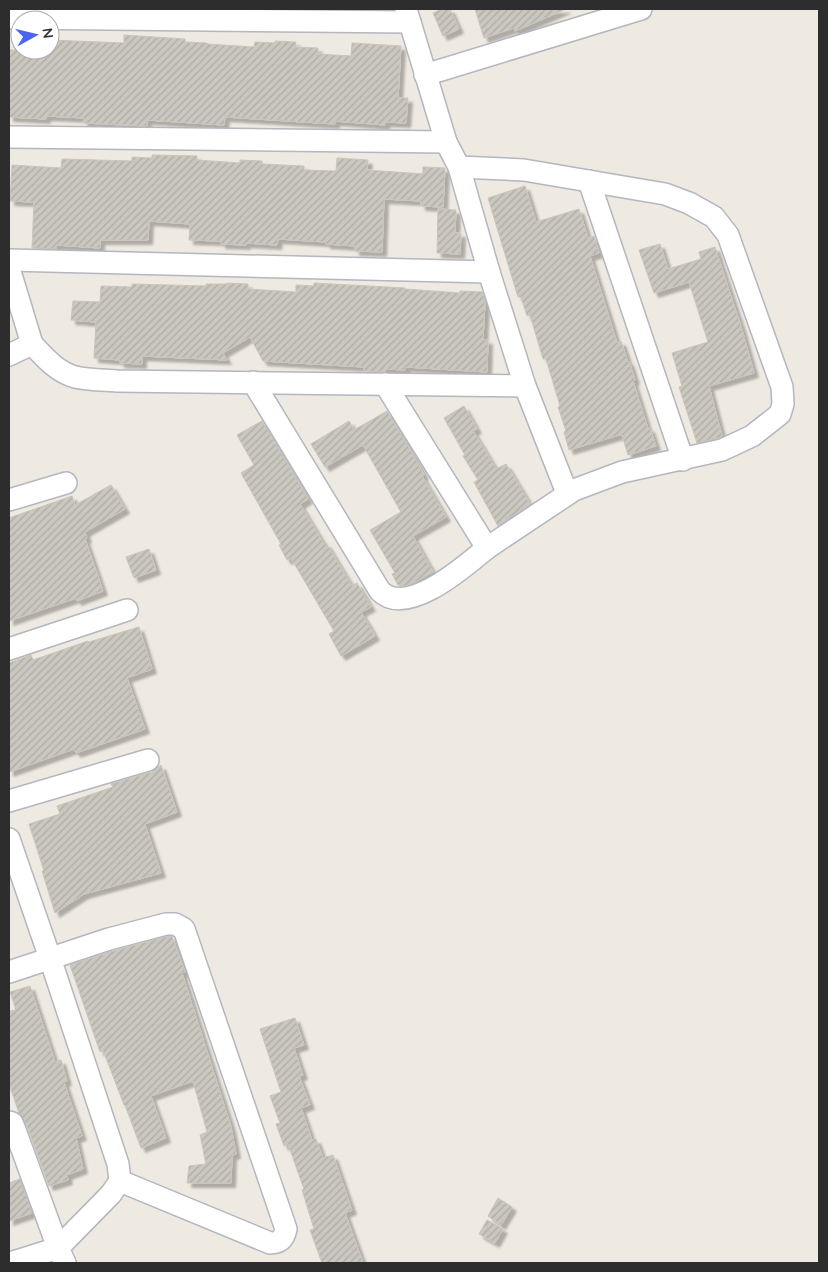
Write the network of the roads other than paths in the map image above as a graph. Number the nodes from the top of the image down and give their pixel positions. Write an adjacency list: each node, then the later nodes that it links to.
1 (641, 9): 4 (street)
2 (408, 16): 3 (street); 4 (street)
3 (9, 18)
4 (426, 75): 6 (street)
5 (9, 136): 6 (street)
6 (446, 142): 7 (street)
7 (459, 167): 8 (street); 11 (street)
8 (589, 181): 17 (street); 17 (street)
9 (9, 260): 11 (street)
10 (9, 268): 12 (street)
11 (489, 272): 16 (street)
12 (32, 344): 13 (street); 14 (street)
13 (9, 355)
14 (253, 382): 15 (street); 21 (street)
15 (385, 384): 16 (street); 21 (street)
16 (525, 386): 19 (street)
17 (683, 460): 19 (street)
18 (66, 483): 20 (street)
19 (567, 494): 21 (street)
20 (9, 500)
21 (487, 548)
22 (127, 610): 23 (street)
23 (9, 649)
24 (148, 760): 25 (street)
25 (9, 801)
26 (9, 839): 27 (street)
27 (50, 958): 28 (street); 30 (street); 30 (street)
28 (9, 972)
29 (9, 1122): 31 (street)
30 (120, 1180): 31 (street)
31 (62, 1256): 32 (street)
32 (10, 1263)

